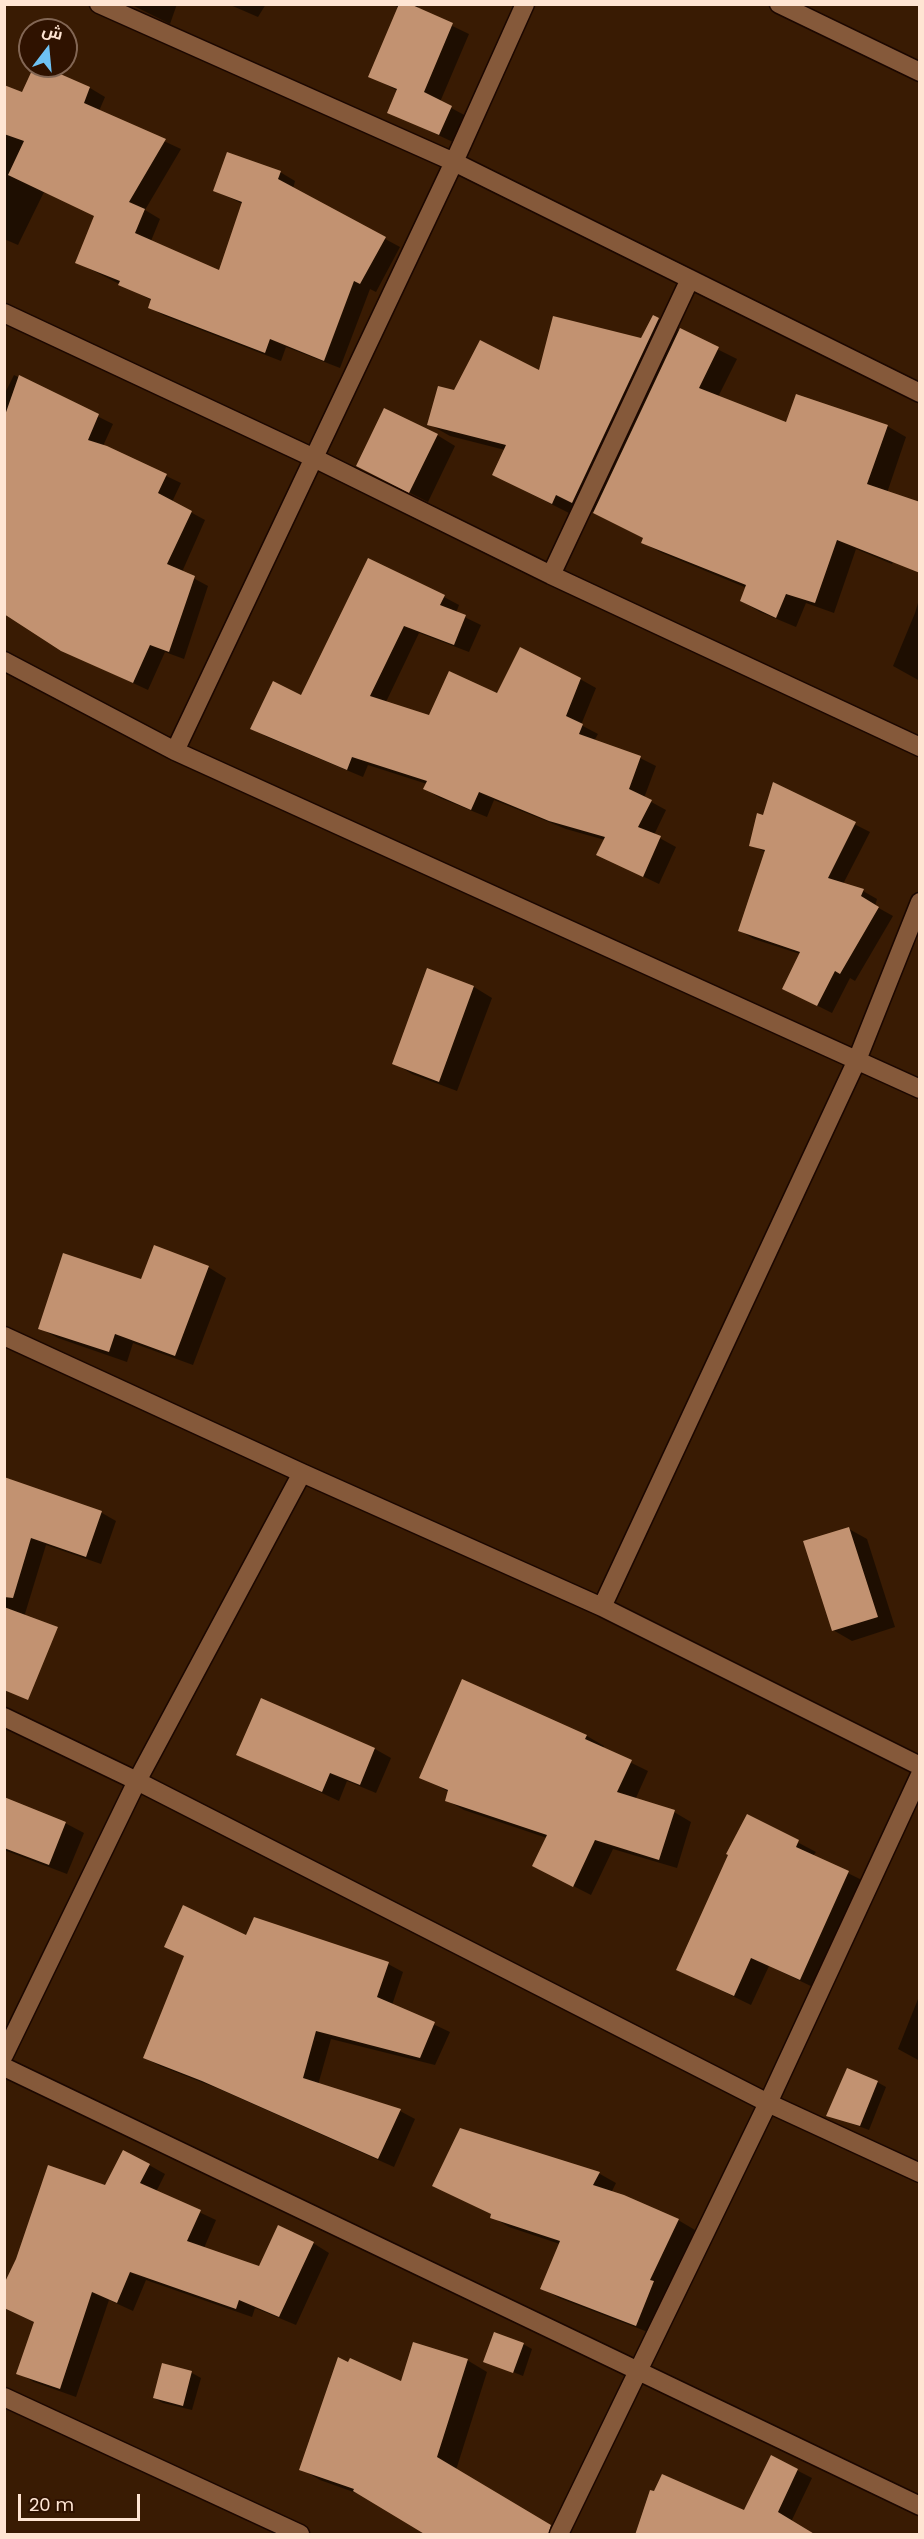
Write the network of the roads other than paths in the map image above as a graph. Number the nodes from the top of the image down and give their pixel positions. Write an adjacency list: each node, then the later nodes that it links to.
1 (99, 4): 5 (street)
2 (525, 4): 5 (street)
3 (779, 4): 4 (street)
4 (920, 72)
5 (454, 162): 6 (street); 9 (street)
6 (690, 279): 8 (street); 10 (street)
7 (4, 313): 9 (street)
8 (920, 393)
9 (314, 459): 10 (street); 13 (street)
10 (551, 575): 12 (street)
11 (4, 661): 13 (street)
12 (920, 747)
13 (175, 751): 15 (street)
14 (920, 902): 15 (street)
15 (857, 1060): 16 (street); 19 (street)
16 (920, 1089)
17 (4, 1335): 18 (street)
18 (302, 1473): 19 (street); 23 (street)
19 (602, 1606): 21 (street)
20 (4, 1717): 23 (street)
21 (920, 1766)
22 (920, 1775): 26 (street)
23 (137, 1781): 24 (street); 26 (street)
24 (4, 2055)
25 (4, 2067): 28 (street)
26 (768, 2103): 27 (street); 28 (street)
27 (920, 2173)
28 (639, 2372): 30 (street); 32 (street)
29 (4, 2397): 31 (street)
30 (920, 2506)
31 (300, 2535)
32 (560, 2535)

